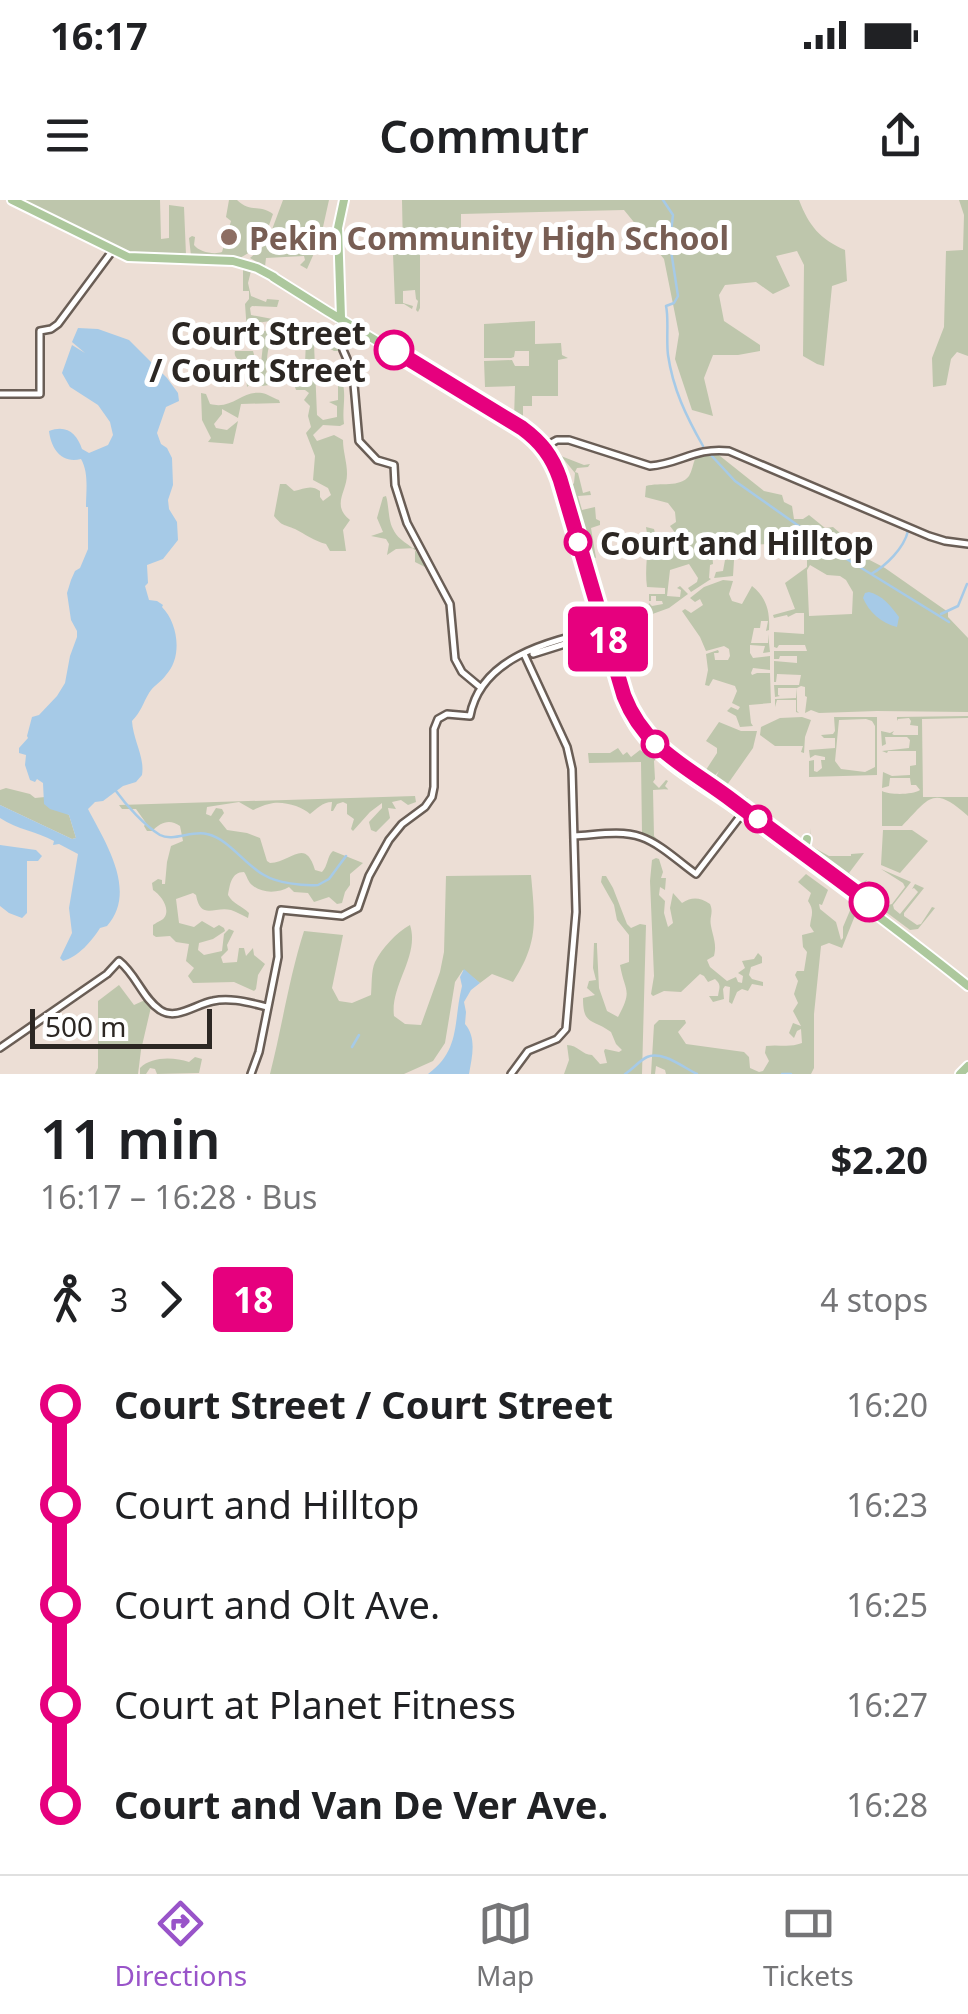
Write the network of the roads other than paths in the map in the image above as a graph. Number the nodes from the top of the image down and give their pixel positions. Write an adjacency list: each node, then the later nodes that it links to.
1 (12, 200): 3 (main road)
2 (344, 200): 5 (main road)
3 (113, 250): 4 (main road); 8 (street)
4 (273, 277): 6 (main road); 7 (main road)
5 (339, 301): 6 (main road); 7 (main road)
6 (328, 307): 7 (main road)
7 (342, 321): 9 (main road); 16 (street)
8 (0, 394)
9 (536, 439): 10 (main road); 11 (main road)
10 (554, 441): 11 (street); 12 (street)
11 (544, 447): 13 (main road)
12 (968, 544)
13 (581, 553): 14 (main road); 17 (main road)
14 (602, 631): 15 (street); 17 (main road)
15 (524, 655): 16 (street); 18 (street)
16 (480, 688): 24 (street)
17 (743, 812): 18 (street); 20 (main road); 21 (main road)
18 (574, 836): 28 (street)
19 (808, 839): 20 (main road)
20 (786, 840): 23 (main road)
21 (902, 934): 22 (main road); 23 (main road)
22 (904, 950)
23 (968, 982)
24 (268, 1007): 25 (street); 27 (street)
25 (0, 1048)
26 (968, 1066): 29 (main road)
27 (252, 1074)
28 (511, 1074)
29 (960, 1074)

